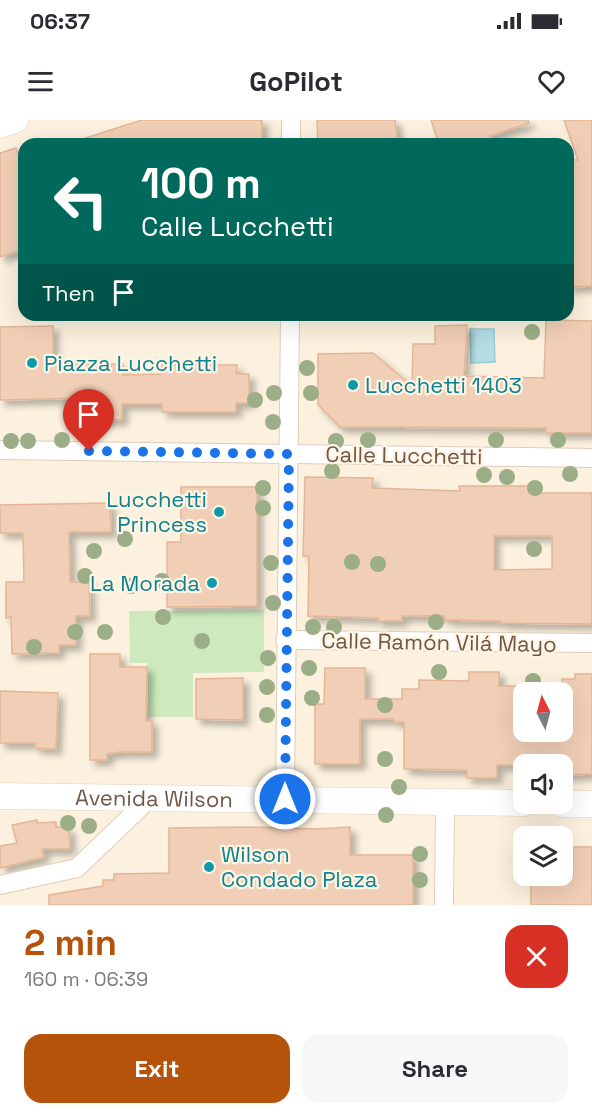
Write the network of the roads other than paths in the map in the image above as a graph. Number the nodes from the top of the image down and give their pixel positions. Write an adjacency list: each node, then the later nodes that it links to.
1 (15, 120): 3 (street)
2 (291, 120): 4 (street)
3 (0, 124)
4 (291, 138)
5 (290, 321): 7 (street)
6 (0, 450): 7 (street, Calle Lucchetti)
7 (289, 454): 8 (street, Calle Lucchetti); 9 (street)
8 (592, 458)
9 (285, 640): 10 (street, Calle Ramón Vilá Mayo); 13 (street)
10 (592, 643)
11 (0, 796): 12 (street, Avenida Wilson)
12 (150, 798): 13 (street, Avenida Wilson); 18 (street)
13 (285, 799): 14 (street, Avenida Wilson)
14 (445, 802): 15 (street, Avenida Wilson); 19 (street)
15 (513, 803)
16 (573, 804): 17 (street)
17 (592, 804)
18 (0, 885)
19 (444, 905)

